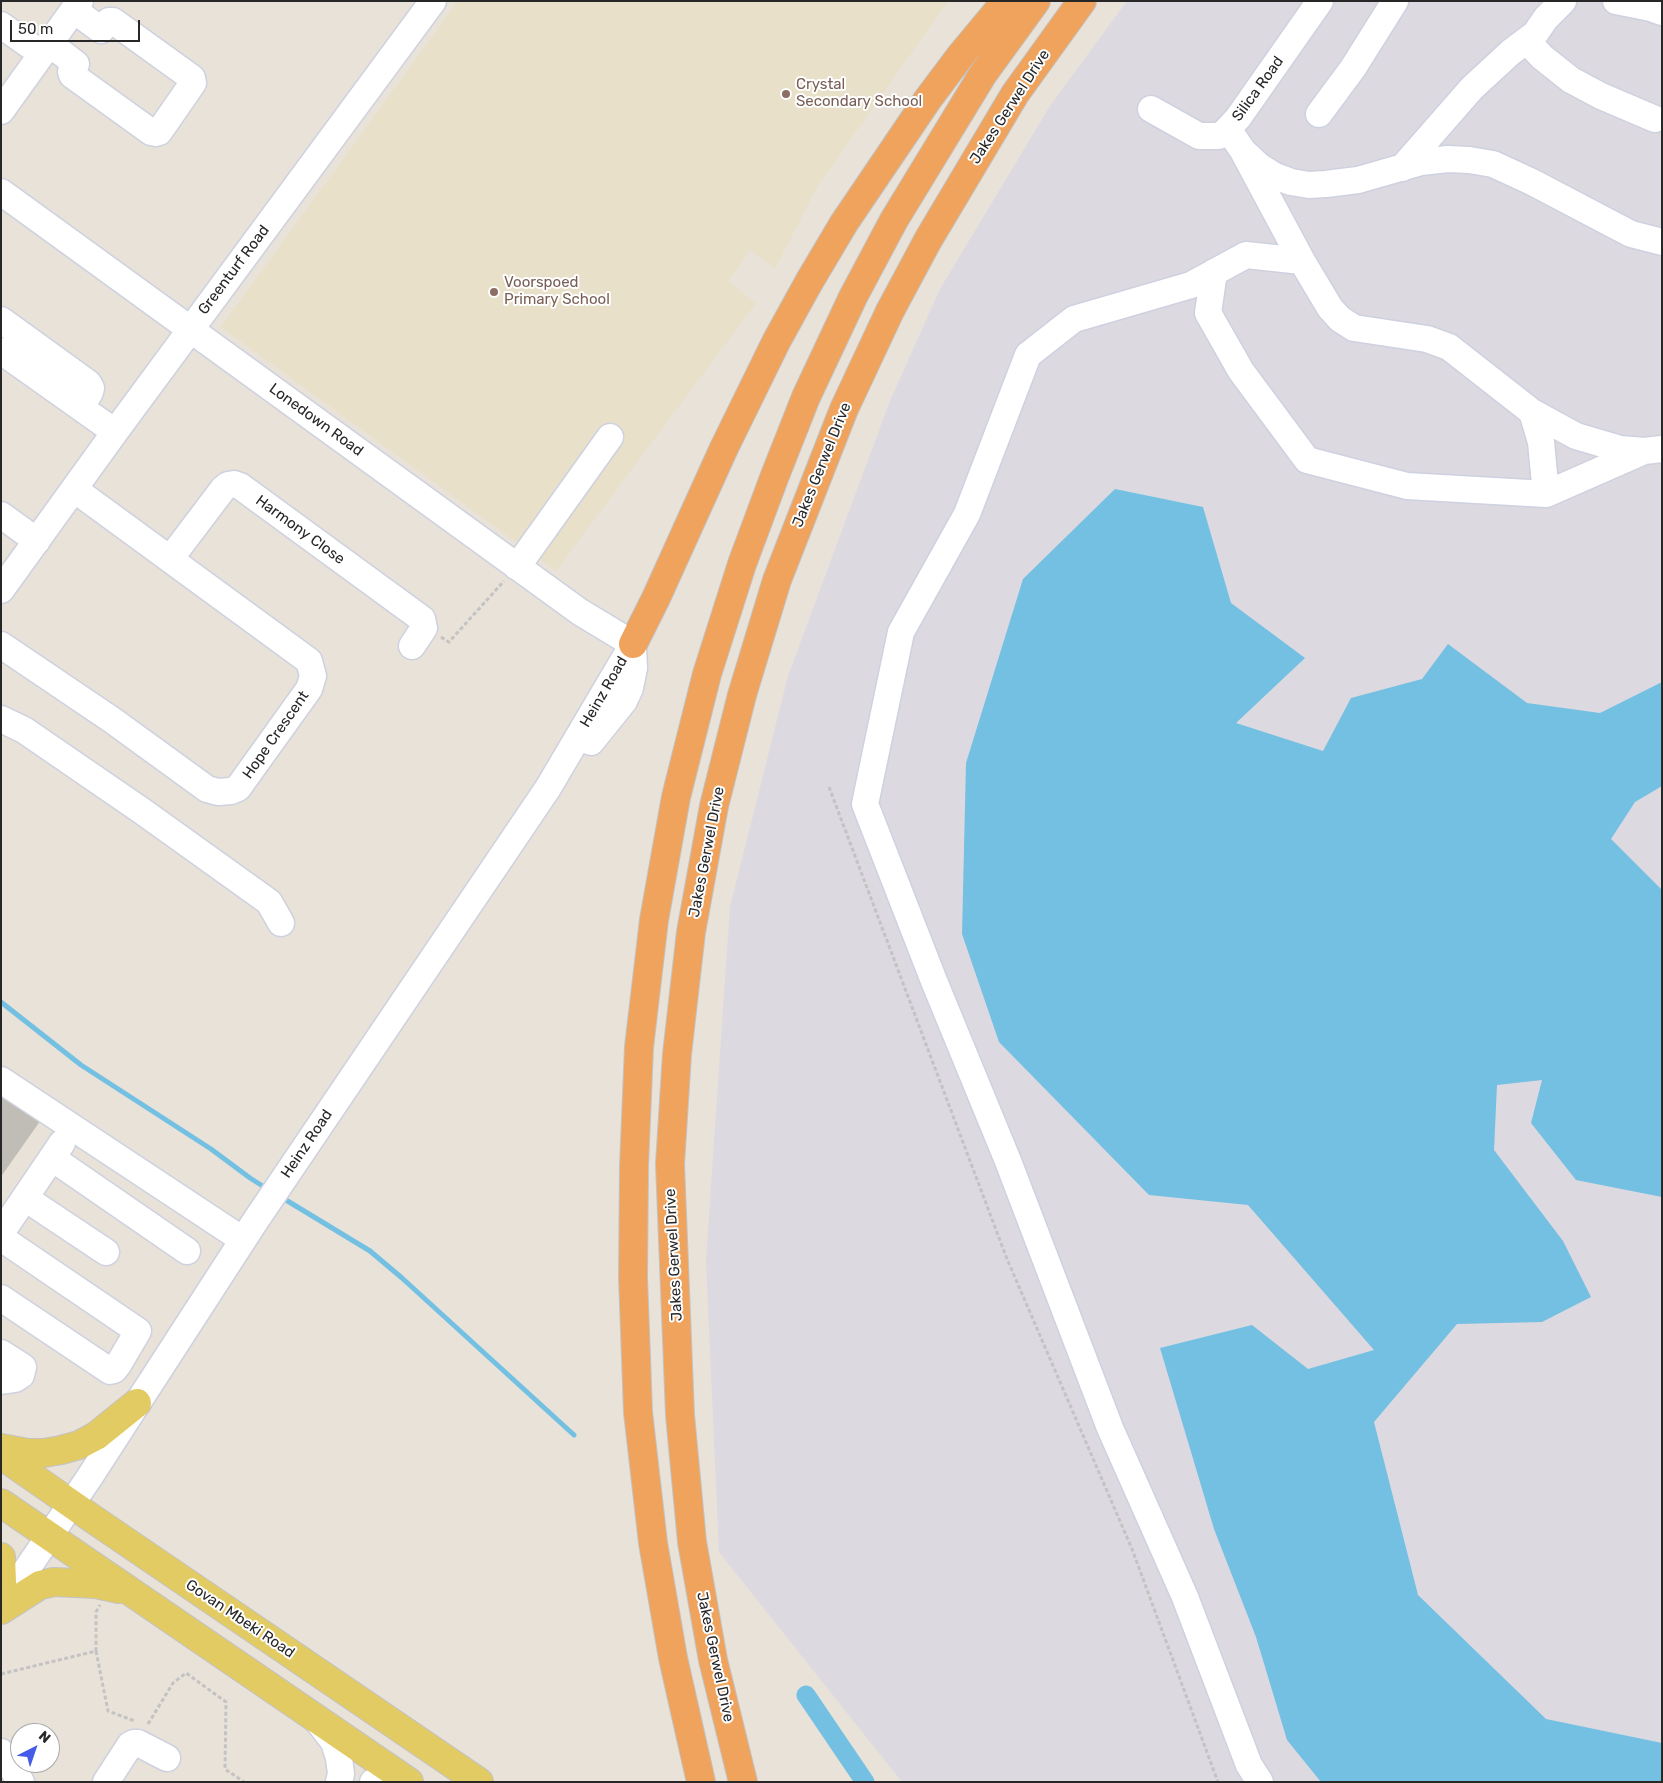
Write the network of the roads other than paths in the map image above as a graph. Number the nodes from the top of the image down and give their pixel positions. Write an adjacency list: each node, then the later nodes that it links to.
1 (433, 1): 28 (street, Greenturf Road)
2 (1006, 1): 44 (highway)
3 (1036, 1): 81 (highway)
4 (1082, 1): 82 (highway, Jakes Gerwel Drive)
5 (1320, 1): 20 (street, Silica Road)
6 (1395, 1): 18 (street)
7 (1563, 1): 13 (street)
8 (1616, 1): 10 (street)
9 (77, 6): 12 (street); 14 (street)
10 (1662, 12)
11 (1, 24): 14 (street)
12 (101, 30): 15 (street); 15 (street)
13 (1527, 41): 19 (street); 22 (street)
14 (46, 49): 15 (street); 17 (street)
15 (76, 64)
16 (1151, 109): 20 (street, Silica Road)
17 (1, 111)
18 (1319, 114)
19 (1654, 119)
20 (1228, 129): 21 (street)
21 (1243, 151): 22 (street); 25 (street)
22 (1402, 168): 24 (street)
23 (1, 192): 28 (street, Lonedown Road)
24 (1662, 242)
25 (1302, 261): 26 (street); 31 (street)
26 (1214, 272): 36 (street); 83 (street)
27 (1, 320): 30 (street)
28 (191, 329): 32 (street, Greenturf Road); 40 (street, Lonedown Road)
29 (3, 355): 30 (street)
30 (81, 407): 32 (street)
31 (1532, 412): 34 (street); 36 (street)
32 (115, 432): 35 (street, Greenturf Road)
33 (610, 437): 40 (street)
34 (1653, 450): 36 (street)
35 (74, 489): 38 (street, Greenturf Road); 39 (street, Hope Crescent)
36 (1546, 494)
37 (1, 515): 38 (street)
38 (37, 541): 41 (street, Greenturf Road)
39 (170, 559): 43 (street, Harmony Close); 45 (street, Hope Crescent)
40 (517, 567): 42 (street, Lonedown Road)
41 (3, 584)
42 (580, 612): 44 (street, Lonedown Road); 46 (street)
43 (418, 636)
44 (632, 644): 46 (street, Heinz Road); 48 (street, Heinz Road)
45 (1, 645)
46 (605, 692): 48 (street, Heinz Road)
47 (1, 719): 49 (street)
48 (548, 788): 54 (street, Heinz Road)
49 (281, 924)
50 (1, 1080): 51 (street)
51 (72, 1128): 52 (street); 54 (street)
52 (52, 1158): 53 (street); 57 (street)
53 (25, 1198): 55 (street); 58 (street)
54 (248, 1231): 62 (street, Heinz Road)
55 (1, 1233)
56 (1, 1238): 59 (street)
57 (187, 1251)
58 (106, 1252)
59 (1, 1298)
60 (1, 1353): 61 (street)
61 (1, 1381)
62 (137, 1404): 63 (main road); 66 (street, Heinz Road)
63 (1, 1448)
64 (1, 1454): 66 (main road, Govan Mbeki Road)
65 (1, 1503): 67 (main road)
66 (72, 1504): 67 (street, Heinz Road); 80 (main road, Govan Mbeki Road)
67 (50, 1537): 69 (main road); 70 (street, Heinz Road)
68 (1, 1557): 70 (main road)
69 (128, 1591): 70 (main road); 71 (main road)
70 (2, 1608)
71 (316, 1719): 76 (street); 79 (main road)
72 (1, 1752): 74 (street)
73 (166, 1758): 75 (street)
74 (21, 1782)
75 (106, 1782)
76 (339, 1782)
77 (373, 1782): 78 (street)
78 (392, 1782)
79 (409, 1782)
80 (479, 1782)
81 (702, 1782)
82 (743, 1782)
83 (1260, 1782)

